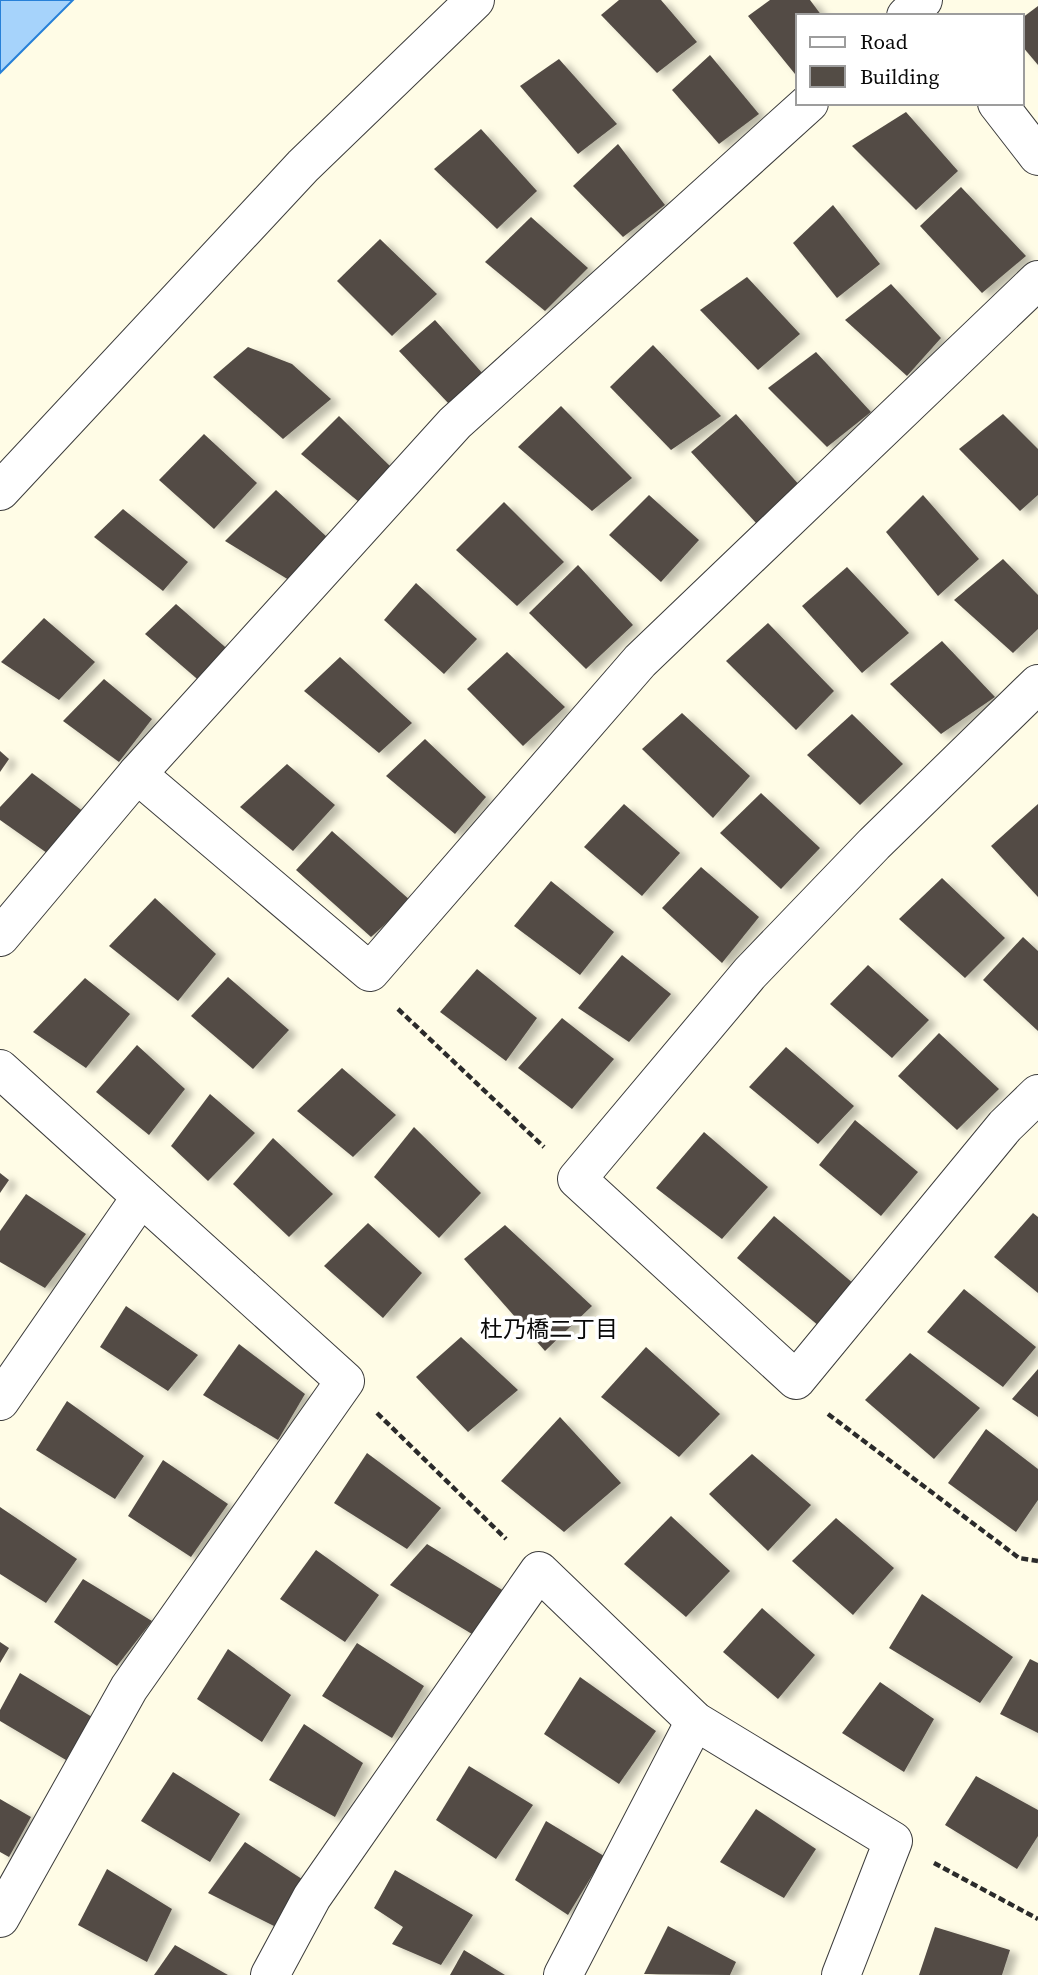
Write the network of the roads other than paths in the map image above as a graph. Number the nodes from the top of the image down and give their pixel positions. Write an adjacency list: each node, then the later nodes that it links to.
1 (475, 0): 6 (street)
2 (806, 105): 8 (street)
3 (999, 105): 4 (street)
4 (1038, 156)
5 (1038, 280): 8 (street)
6 (0, 491)
7 (1038, 684): 11 (street)
8 (137, 774): 9 (street)
9 (0, 937)
10 (0, 1069): 12 (street)
11 (1038, 1094)
12 (141, 1197): 13 (street); 15 (street)
13 (0, 1401)
14 (695, 1721): 16 (street); 17 (street); 18 (street)
15 (0, 1919)
16 (270, 1975)
17 (563, 1975)
18 (841, 1975)

